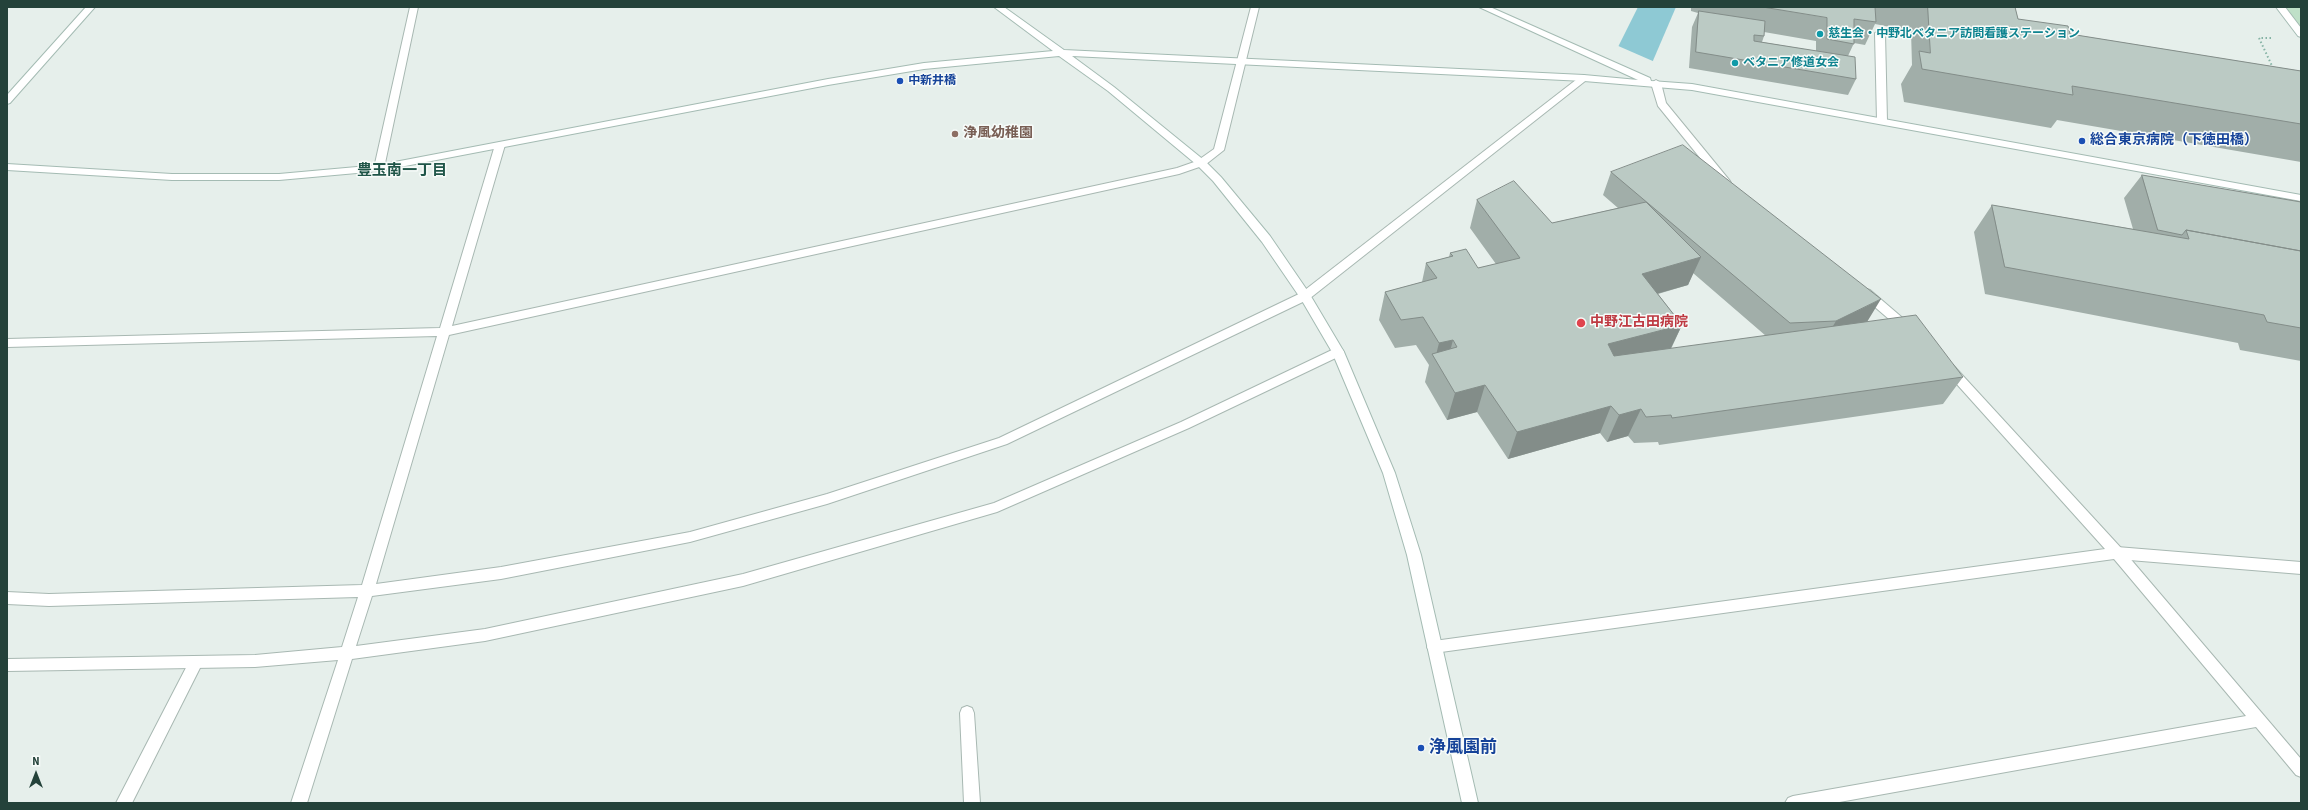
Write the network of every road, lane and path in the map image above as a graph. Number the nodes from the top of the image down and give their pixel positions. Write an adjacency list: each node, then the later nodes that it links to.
1 (91, 7): 13 (street)
2 (414, 7): 18 (street)
3 (998, 7): 9 (street)
4 (1255, 7): 10 (street)
5 (1483, 7): 12 (street)
6 (2280, 7): 8 (street)
7 (1880, 33): 14 (street)
8 (2301, 34)
9 (1060, 53): 10 (street); 15 (street); 16 (street)
10 (1243, 60): 11 (street); 16 (street)
11 (1584, 78): 12 (street); 22 (street)
12 (1650, 81): 14 (street); 19 (street)
13 (7, 101)
14 (1882, 121): 20 (street)
15 (500, 145): 18 (street); 23 (street)
16 (1201, 163): 22 (street); 23 (street)
17 (7, 167): 18 (street)
18 (379, 168)
19 (1733, 191)
20 (2301, 198)
21 (1857, 286): 24 (street)
22 (1305, 296): 26 (street); 30 (street)
23 (444, 332): 25 (street); 30 (street)
24 (1916, 336)
25 (7, 343)
26 (1338, 352): 32 (street); 33 (street)
27 (1939, 357): 28 (street)
28 (2117, 554): 29 (street); 32 (street); 37 (street)
29 (2301, 568)
30 (367, 590): 31 (street); 33 (street)
31 (7, 598)
32 (1434, 647): 42 (street)
33 (347, 653): 34 (street); 40 (street)
34 (196, 662): 35 (street); 39 (street)
35 (7, 665)
36 (967, 713): 41 (street)
37 (2259, 720): 38 (street); 43 (street)
38 (2301, 770)
39 (124, 803)
40 (299, 803)
41 (972, 803)
42 (1470, 803)
43 (1792, 803)

